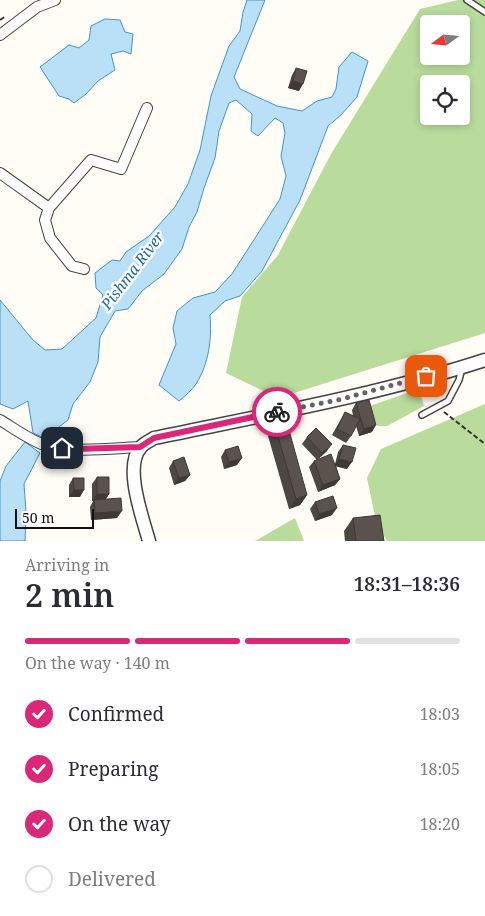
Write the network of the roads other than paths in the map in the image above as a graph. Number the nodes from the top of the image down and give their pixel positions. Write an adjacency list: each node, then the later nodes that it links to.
1 (55, 0): 4 (street)
2 (467, 0): 3 (lane)
3 (485, 12)
4 (0, 35)
5 (147, 108): 7 (street)
6 (0, 174): 7 (street)
7 (49, 208): 8 (street)
8 (84, 269)
9 (485, 360): 10 (street)
10 (462, 367): 11 (lane); 13 (street)
11 (422, 415)
12 (0, 420): 13 (street)
13 (140, 447): 14 (street)
14 (149, 541)

